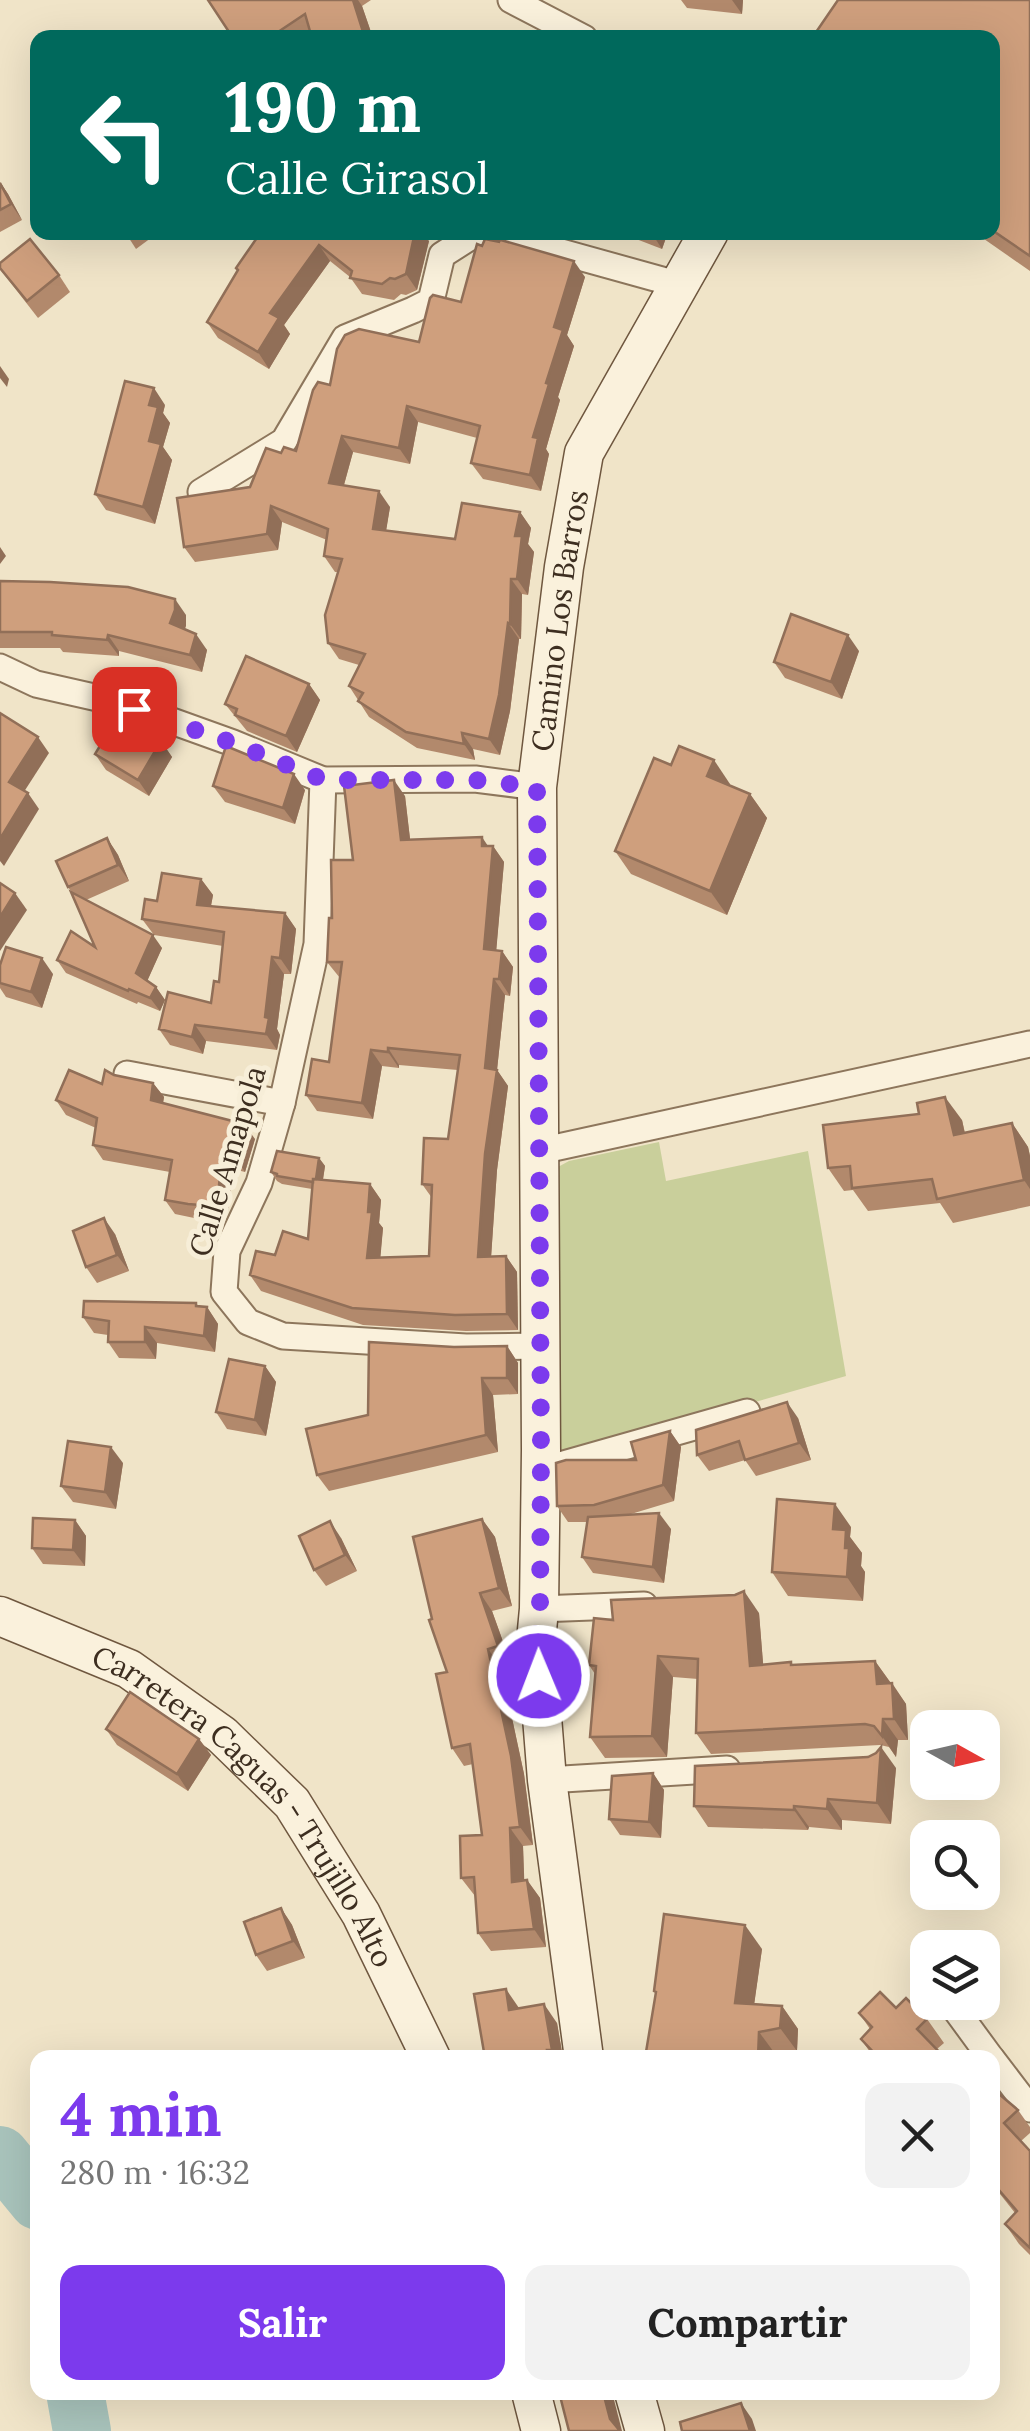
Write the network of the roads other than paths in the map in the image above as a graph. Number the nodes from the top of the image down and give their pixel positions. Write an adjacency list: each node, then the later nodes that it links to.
1 (511, 0): 2 (street)
2 (569, 30)
3 (466, 240): 7 (street)
4 (518, 240): 6 (street)
5 (705, 240): 6 (street, Camino Los Barros)
6 (680, 285): 10 (street, Camino Los Barros)
7 (201, 492)
8 (0, 667): 9 (street)
9 (324, 780): 10 (street); 13 (street, Calle Amapola)
10 (537, 787): 14 (street, Camino Los Barros)
11 (1030, 1044): 14 (street)
12 (127, 1074): 13 (street)
13 (282, 1103): 15 (street, Calle Amapola)
14 (540, 1151): 15 (street, Camino Los Barros)
15 (540, 1346): 17 (street, Camino Los Barros)
16 (747, 1412): 17 (street)
17 (541, 1470): 19 (street, Camino Los Barros)
18 (673, 1603): 19 (street)
19 (540, 1609): 22 (street, Camino Los Barros)
20 (0, 1616): 24 (street, Carretera Caguas - Trujillo Alto)
21 (744, 1768): 22 (street)
22 (547, 1780): 25 (street, Camino Los Barros)
23 (964, 2020): 26 (street)
24 (427, 2050)
25 (583, 2050)
26 (986, 2050)
27 (1000, 2069): 28 (street)
28 (1030, 2109)
29 (533, 2400): 31 (street)
30 (636, 2400): 32 (street)
31 (541, 2431)
32 (645, 2431)

